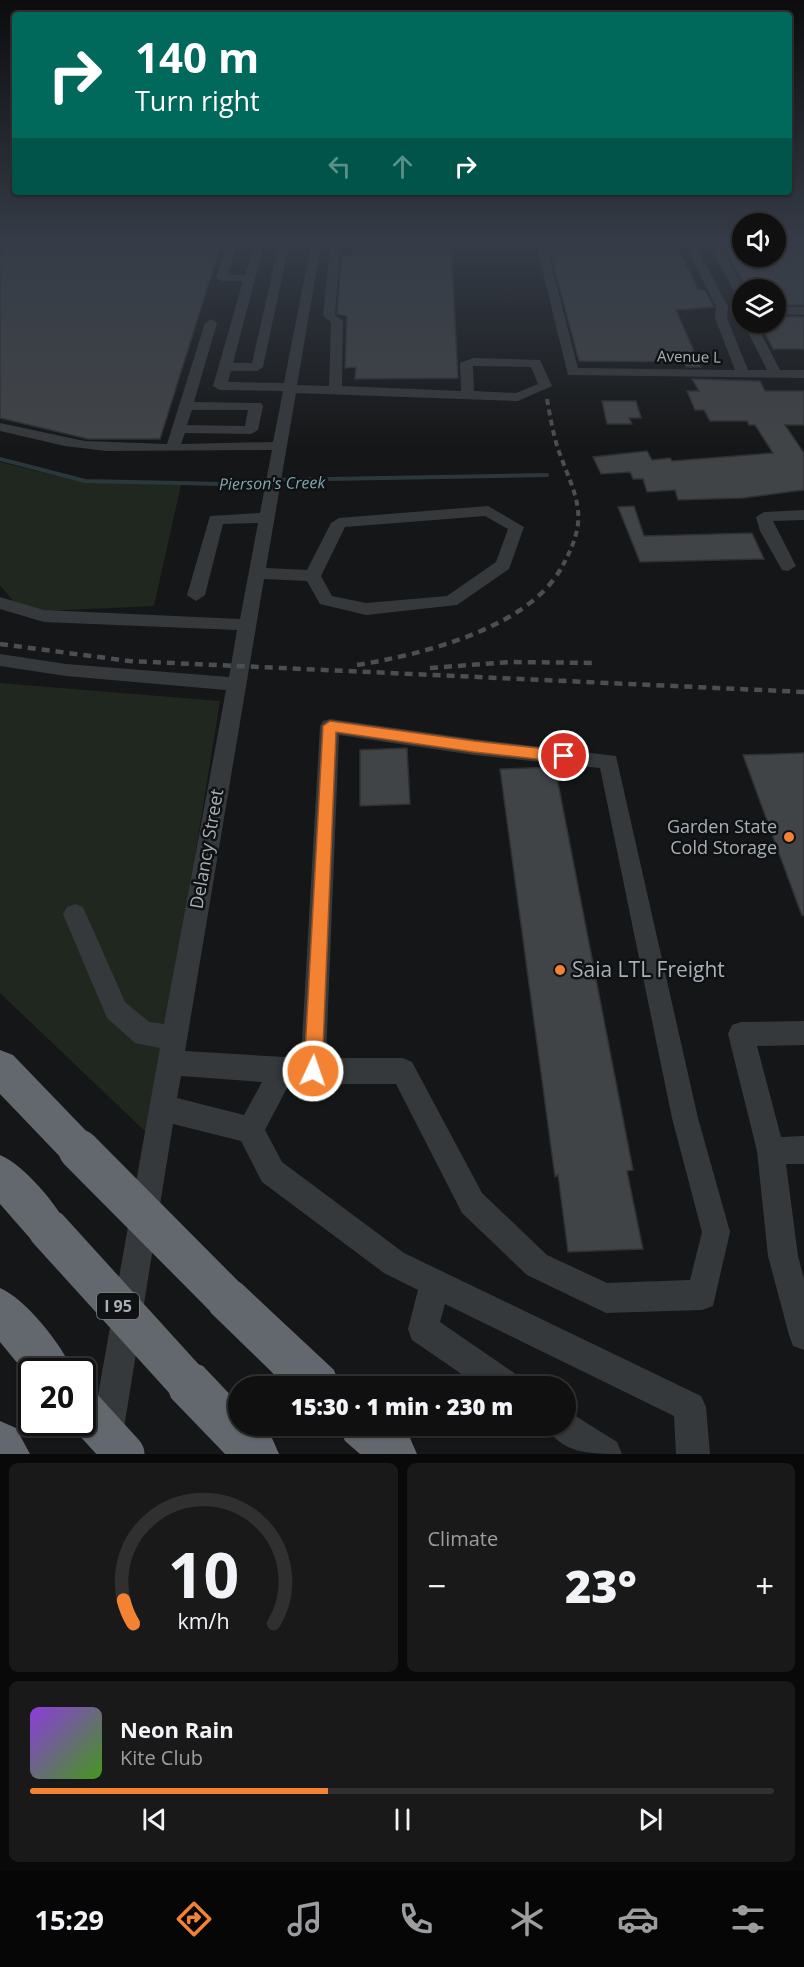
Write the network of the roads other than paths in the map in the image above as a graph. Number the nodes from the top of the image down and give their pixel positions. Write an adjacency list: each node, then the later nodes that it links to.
1 (240, 312): 9 (street)
2 (269, 312): 9 (street)
3 (303, 312): 13 (street, Delancy Street)
4 (329, 312): 14 (street)
5 (558, 312): 10 (street, Avenue L)
6 (722, 312): 10 (street)
7 (211, 323): 16 (street)
8 (755, 333): 11 (street)
9 (225, 367): 13 (street)
10 (742, 374): 11 (street, Avenue L)
11 (776, 374): 12 (street, Avenue L)
12 (804, 374)
13 (289, 388): 14 (street); 19 (street, Delancy Street)
14 (335, 390): 15 (street)
15 (468, 395): 15 (street)
16 (186, 406): 18 (street); 18 (street)
17 (0, 427): 20 (street)
18 (180, 429): 20 (street)
19 (278, 446): 20 (street); 22 (street, Delancy Street)
20 (173, 448)
21 (804, 515): 23 (street)
22 (265, 518): 24 (street, Delancy Street); 26 (street)
23 (788, 566)
24 (256, 573): 25 (street); 28 (street, Delancy Street)
25 (313, 576): 25 (street)
26 (196, 595)
27 (0, 603): 28 (street)
28 (247, 625): 30 (street, Delancy Street)
29 (0, 660): 30 (street)
30 (238, 684): 33 (street, Delancy Street)
31 (75, 914): 33 (street)
32 (804, 1033): 40 (street)
33 (172, 1050): 35 (street); 37 (street, Delancy Street)
34 (0, 1068): 46 (highway, bridge)
35 (282, 1071): 36 (street); 38 (street)
36 (313, 1071): 36 (street)
37 (162, 1108): 38 (street); 53 (street, Delancy Street)
38 (250, 1130): 42 (street)
39 (804, 1150): 40 (street)
40 (771, 1151): 44 (street)
41 (0, 1174): 55 (highway, I 95, bridge)
42 (435, 1284): 47 (street); 58 (street)
43 (0, 1309): 45 (highway)
44 (804, 1335)
45 (40, 1358)
46 (308, 1376)
47 (491, 1376)
48 (96, 1424): 54 (highway, bridge)
49 (576, 1434): 57 (street)
50 (374, 1436): 56 (highway)
51 (0, 1444): 52 (highway)
52 (7, 1454)
53 (103, 1454)
54 (123, 1454)
55 (256, 1454)
56 (394, 1454)
57 (605, 1454)
58 (693, 1454)

